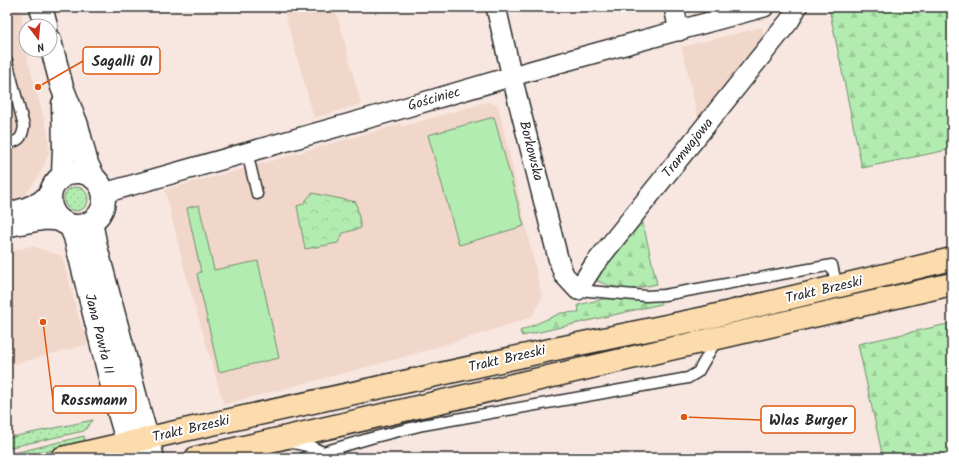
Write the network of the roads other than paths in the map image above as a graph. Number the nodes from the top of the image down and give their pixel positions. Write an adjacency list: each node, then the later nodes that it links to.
1 (41, 7): 6 (street)
2 (496, 7): 10 (street, Borkowska)
3 (674, 7): 7 (street)
4 (764, 7): 7 (street, Gościniec)
5 (797, 7): 23 (street, Tramwajowa)
6 (44, 18)
7 (679, 31): 10 (street, Gościniec)
8 (54, 58): 11 (street)
9 (7, 61): 12 (lane)
10 (512, 77): 13 (street, Gościniec); 23 (street, Borkowska)
11 (62, 87): 14 (street); 15 (street)
12 (7, 144)
13 (247, 152): 15 (street, Gościniec); 16 (lane)
14 (57, 184): 15 (street); 17 (street); 18 (street)
15 (99, 184): 18 (street)
16 (257, 194)
17 (7, 213)
18 (74, 223): 19 (street); 26 (street, Jana Pawła II)
19 (7, 227)
20 (952, 259): 22 (main road, Trakt Brzeski)
21 (952, 284): 24 (main road, Trakt Brzeski)
22 (837, 287): 23 (lane); 26 (main road, Trakt Brzeski)
23 (578, 290)
24 (718, 338): 25 (main road, Trakt Brzeski); 27 (lane)
25 (275, 440): 27 (lane); 29 (main road, Trakt Brzeski)
26 (140, 449): 28 (main road, Trakt Brzeski)
27 (324, 455): 30 (lane)
28 (62, 458)
29 (196, 458)
30 (303, 458)

